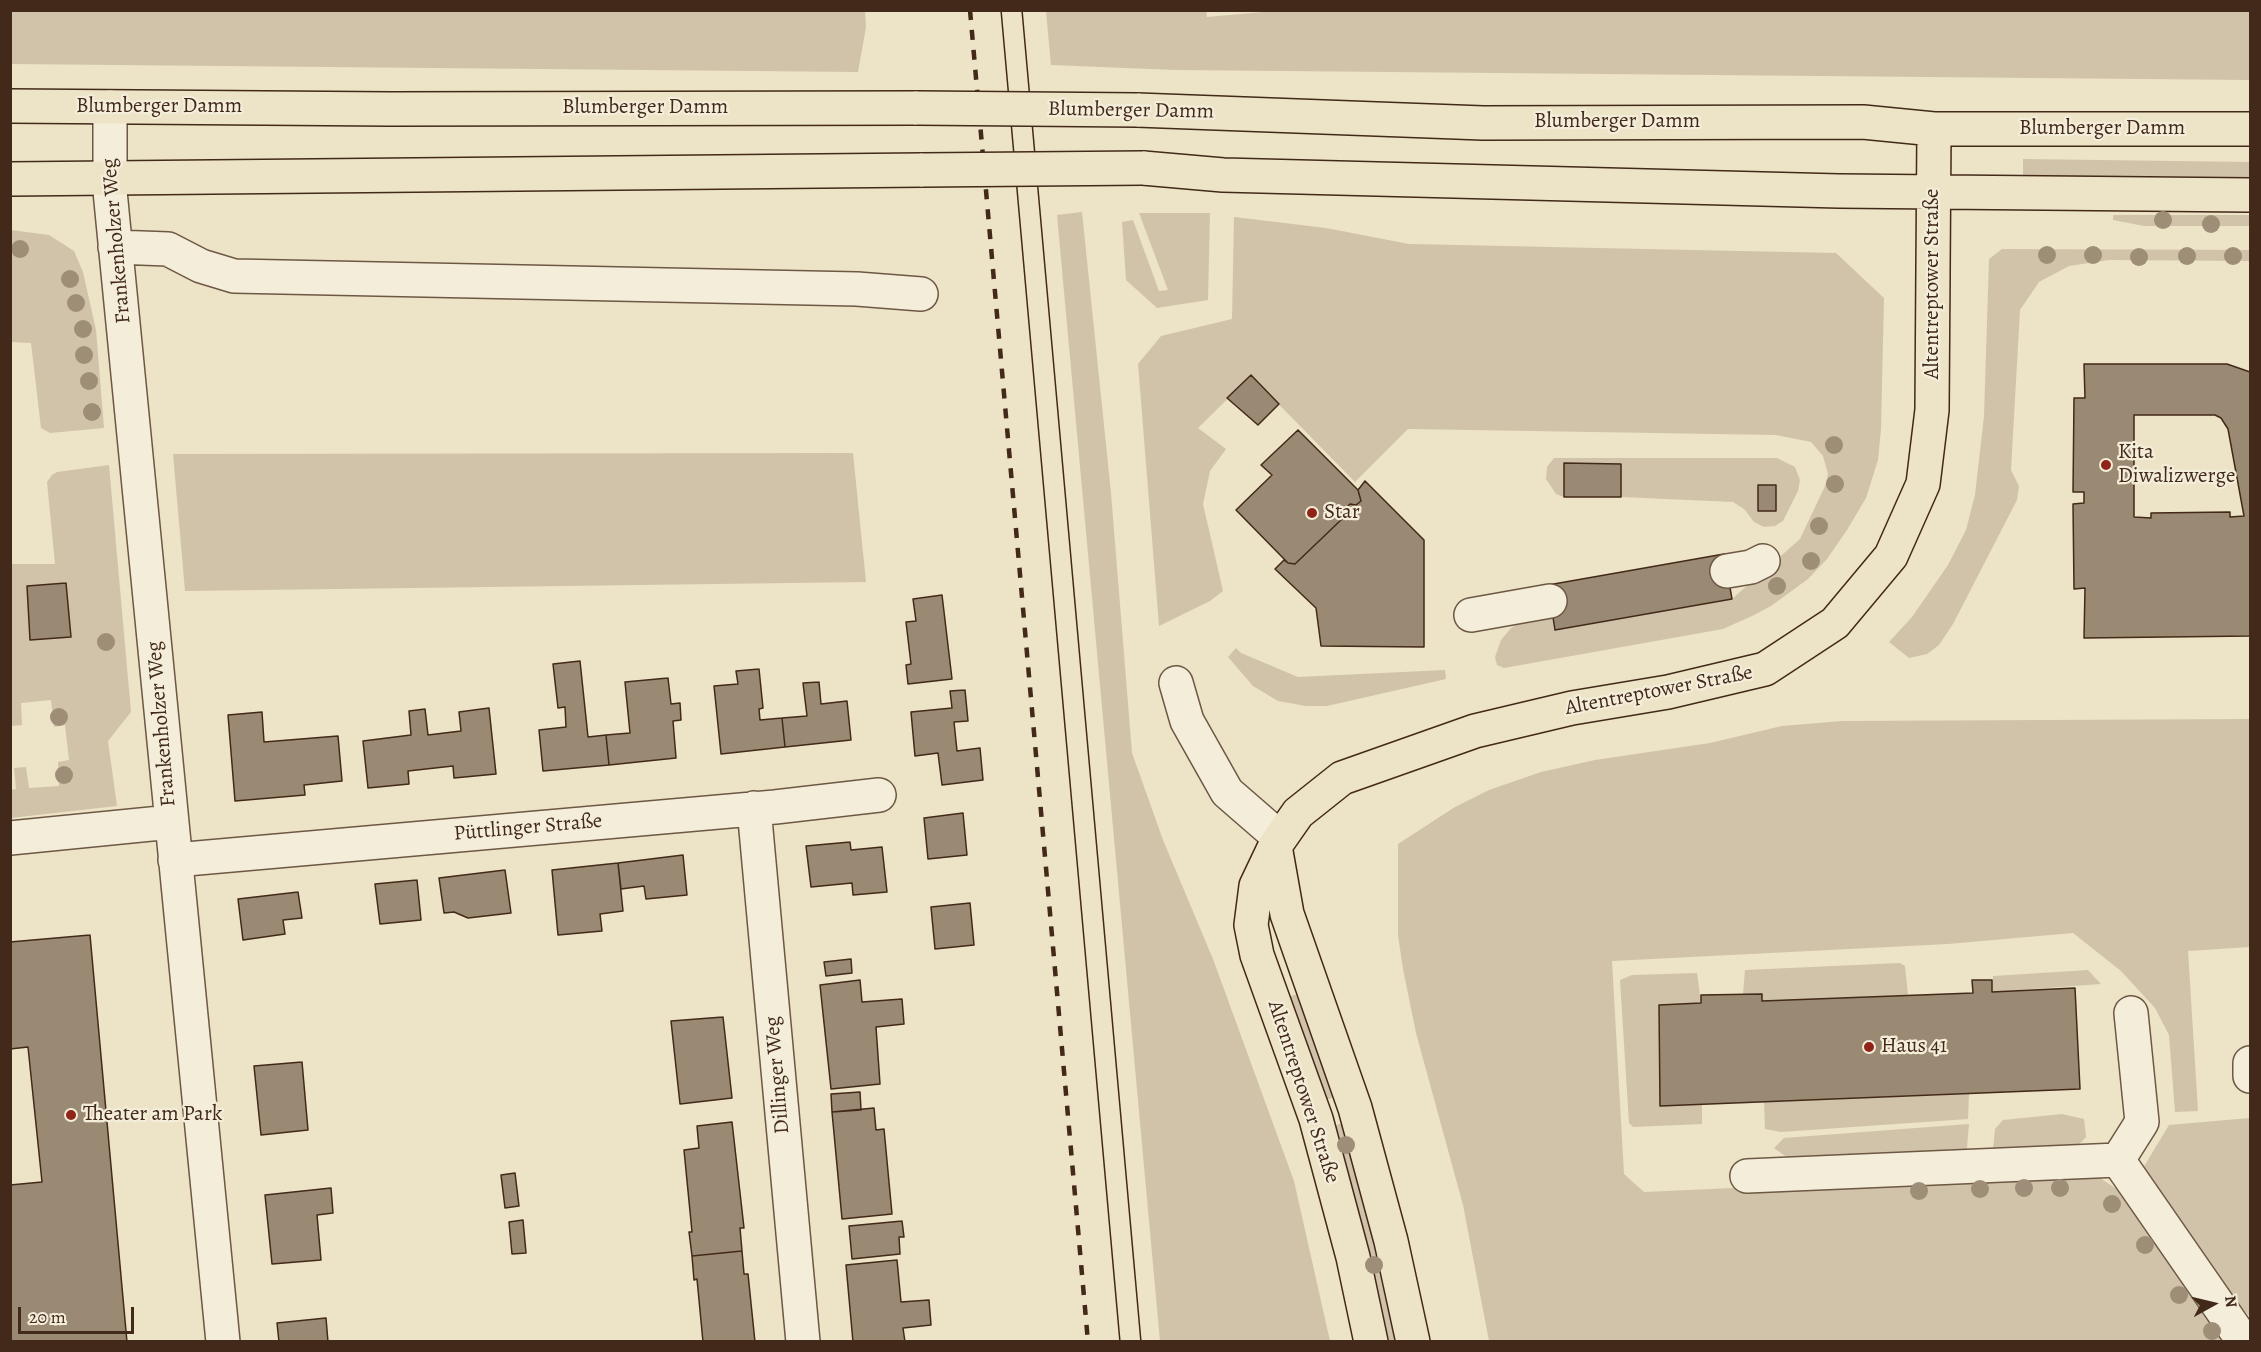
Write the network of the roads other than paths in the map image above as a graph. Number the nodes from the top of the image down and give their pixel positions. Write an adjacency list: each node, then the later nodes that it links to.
1 (10, 106): 2 (main road, Blumberger Damm)
2 (110, 107): 3 (main road, Blumberger Damm, bridge); 5 (street, Frankenholzer Weg)
3 (1934, 129): 4 (main road, Blumberger Damm); 7 (main road, Altentreptower Straße)
4 (2250, 129)
5 (109, 178): 6 (main road); 7 (main road, bridge); 9 (street, Frankenholzer Weg)
6 (10, 179)
7 (1933, 190): 8 (main road); 20 (main road, Altentreptower Straße)
8 (2250, 195)
9 (115, 247): 10 (street); 18 (street, Frankenholzer Weg)
10 (921, 294)
11 (1763, 561): 12 (street)
12 (1727, 571)
13 (1550, 601): 14 (street)
14 (1471, 615)
15 (1176, 683): 20 (street)
16 (879, 795): 17 (street, Püttlinger Straße)
17 (754, 808): 21 (street, Püttlinger Straße); 28 (street, Dillinger Weg)
18 (171, 822): 19 (street); 21 (street, Frankenholzer Weg)
19 (10, 838)
20 (1278, 842): 29 (main road, Altentreptower Straße); 30 (main road, Altentreptower Straße)
21 (175, 860): 27 (street, Frankenholzer Weg)
22 (2131, 1013): 25 (street)
23 (2250, 1063): 24 (street)
24 (2250, 1076)
25 (2118, 1160): 26 (street); 31 (street)
26 (1747, 1176)
27 (223, 1341)
28 (803, 1341)
29 (1371, 1341)
30 (1413, 1341)
31 (2244, 1341)

